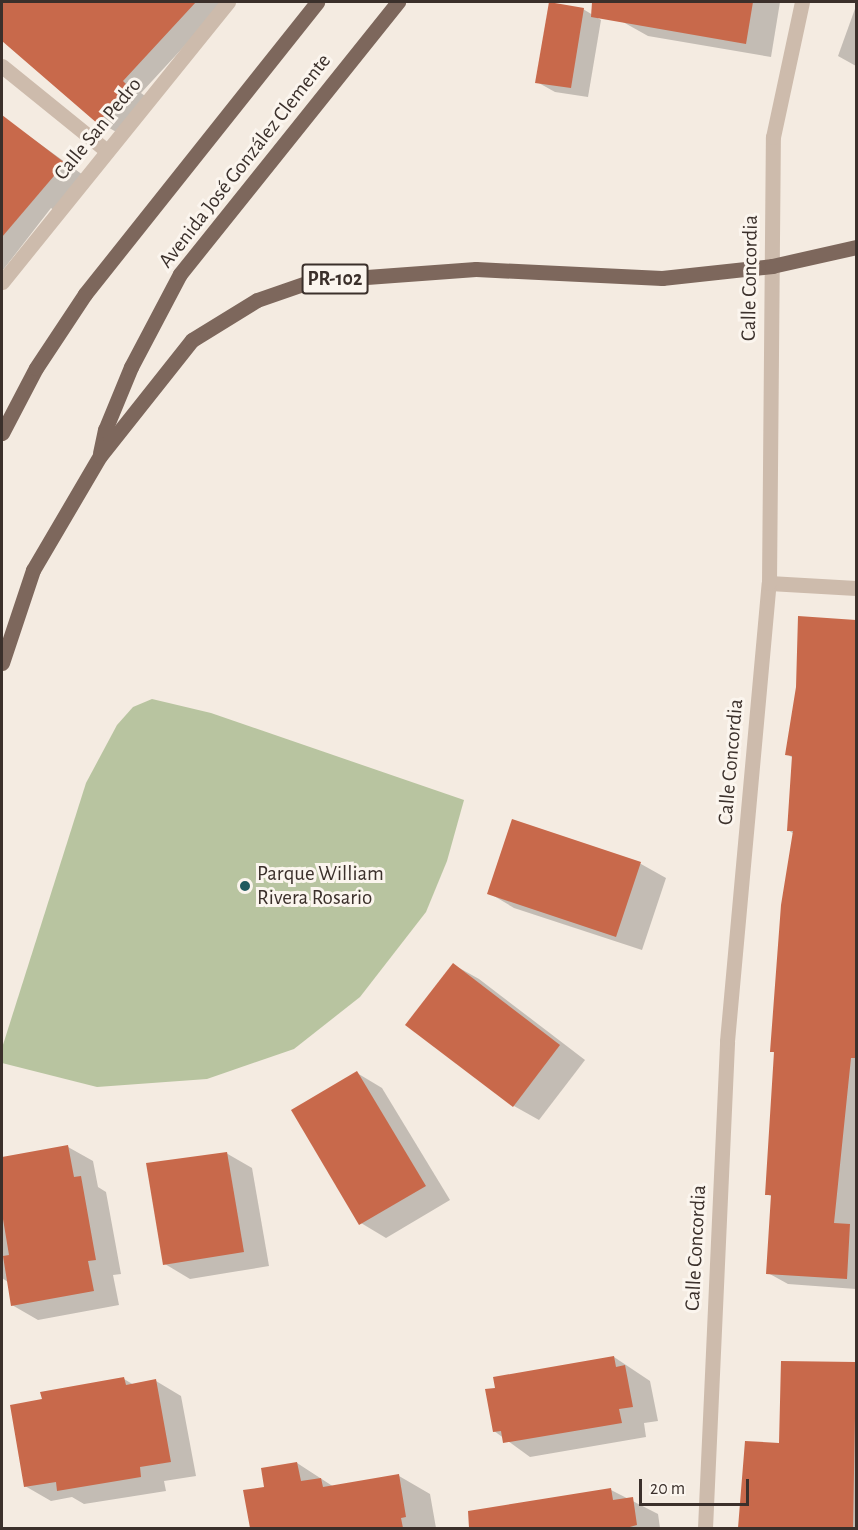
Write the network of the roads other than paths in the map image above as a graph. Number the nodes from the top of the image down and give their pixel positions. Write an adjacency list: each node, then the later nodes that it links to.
1 (228, 2): 6 (street, Calle San Pedro)
2 (317, 2): 10 (main road, Avenida José González Clemente)
3 (398, 2): 11 (main road, Avenida José González Clemente)
4 (802, 2): 8 (street, Calle Concordia)
5 (2, 66): 6 (street)
6 (107, 151): 9 (street, Calle San Pedro)
7 (856, 248): 8 (main road, Avenida José González Clemente)
8 (772, 266): 11 (main road, Avenida José González Clemente / PR-102); 12 (street, Calle Concordia)
9 (2, 282)
10 (2, 433)
11 (100, 456): 14 (main road, Avenida José González Clemente / PR-102)
12 (769, 583): 13 (street); 15 (street, Calle Concordia)
13 (856, 588)
14 (2, 663)
15 (705, 1528)

